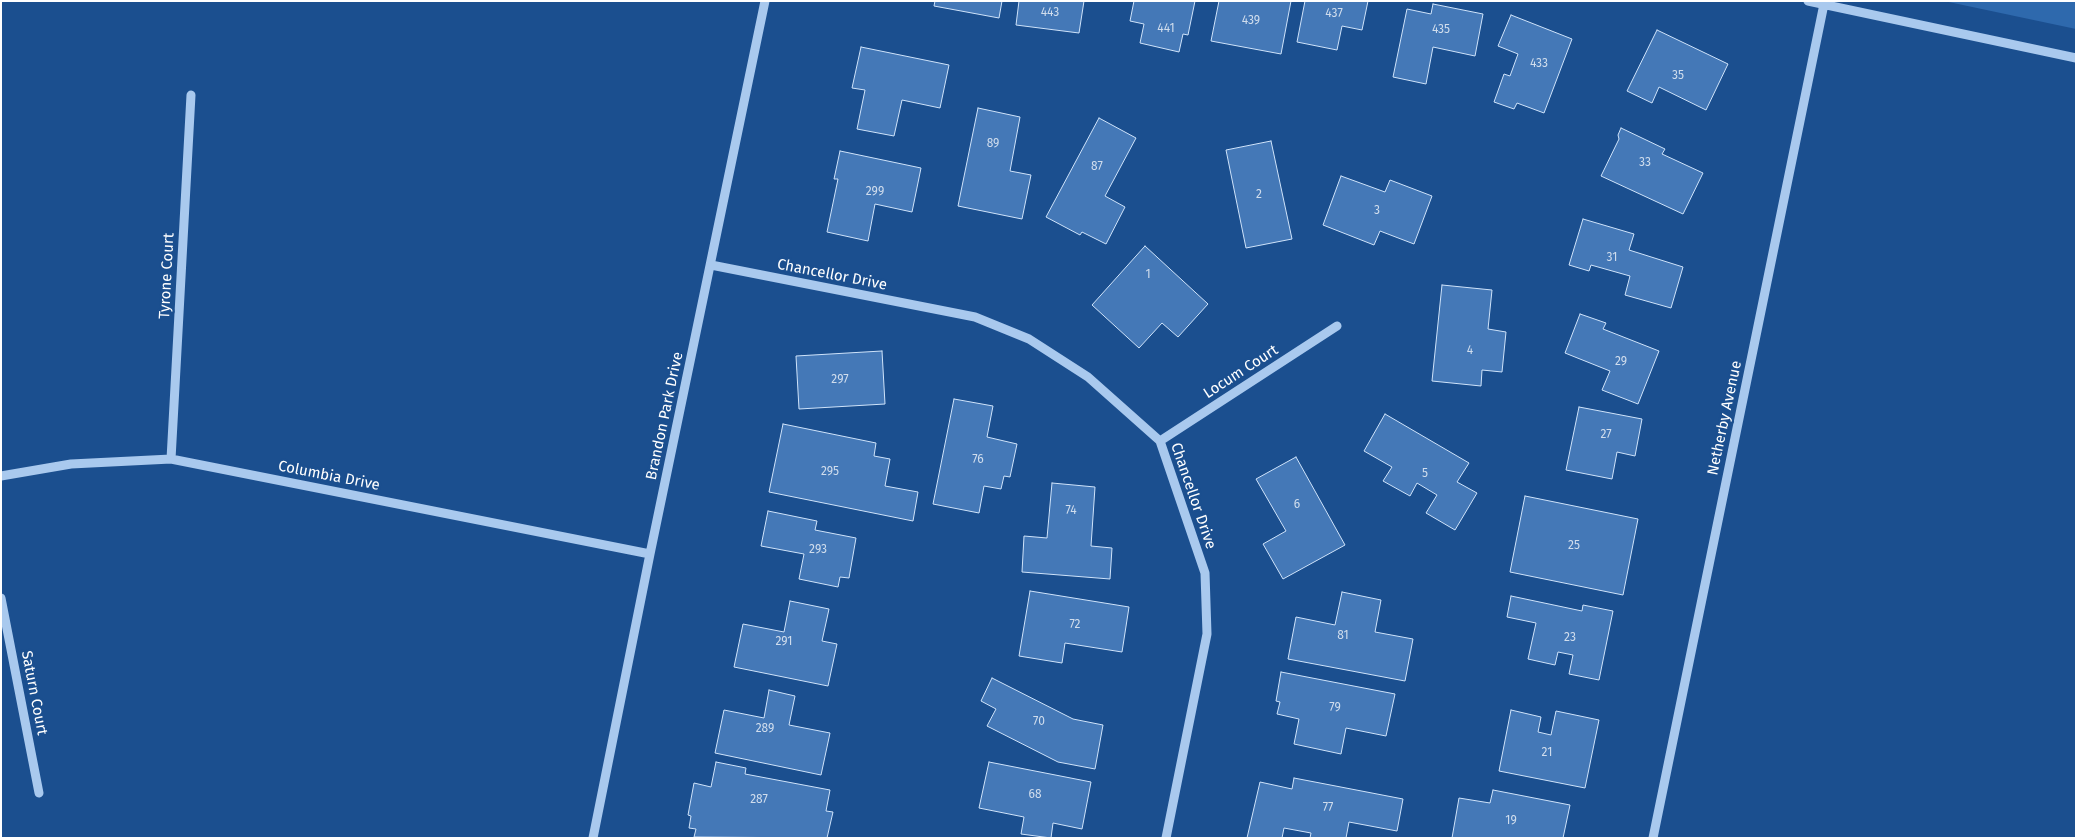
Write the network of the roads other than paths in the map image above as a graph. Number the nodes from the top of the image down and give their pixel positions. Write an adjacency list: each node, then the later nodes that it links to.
1 (765, 1): 6 (street, Brandon Park Drive)
2 (1808, 1): 3 (street)
3 (1824, 4): 4 (street); 16 (street, Netherby Avenue)
4 (2076, 58)
5 (191, 96): 9 (street, Tyrone Court)
6 (711, 265): 8 (street, Chancellor Drive); 11 (street, Brandon Park Drive)
7 (1337, 326): 8 (street, Locum Court)
8 (1160, 441): 15 (street, Chancellor Drive)
9 (171, 459): 10 (street, Columbia Drive); 11 (street, Columbia Drive)
10 (1, 476)
11 (650, 554): 14 (street, Brandon Park Drive)
12 (1, 598): 13 (street, Saturn Court)
13 (39, 793)
14 (593, 838)
15 (1166, 838)
16 (1653, 838)

